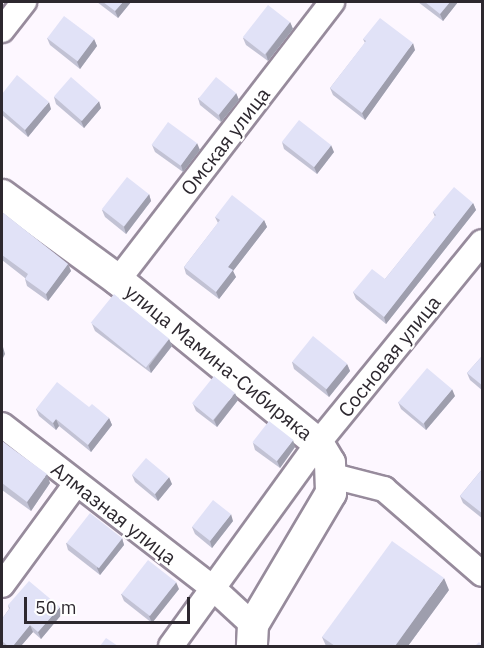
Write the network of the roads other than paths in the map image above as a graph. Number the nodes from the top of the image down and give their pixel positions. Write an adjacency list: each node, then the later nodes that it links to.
1 (24, 2): 3 (street)
2 (332, 2): 6 (street, Омская улица)
3 (2, 30)
4 (2, 195): 6 (street, улица Мамина-Сибиряка)
5 (483, 242): 8 (street, Сосновая улица)
6 (118, 280): 8 (street, улица Мамина-Сибиряка)
7 (2, 425): 10 (street, Алмазная улица)
8 (318, 443): 9 (street, улица Мамина-Сибиряка); 13 (street, Сосновая улица)
9 (333, 476): 11 (street); 14 (street, Алмазная улица)
10 (76, 484): 12 (street); 13 (street, Алмазная улица)
11 (483, 574)
12 (2, 585)
13 (214, 589): 14 (street, Алмазная улица); 15 (street, Сосновая улица)
14 (253, 636)
15 (171, 646)

